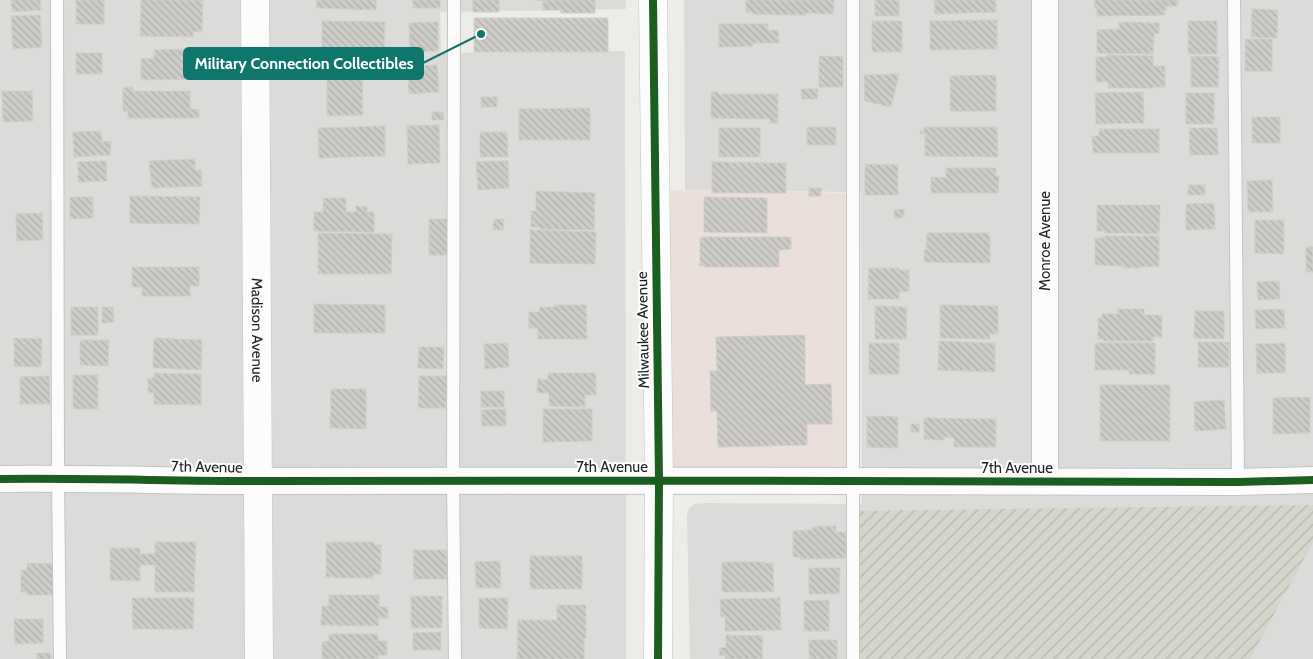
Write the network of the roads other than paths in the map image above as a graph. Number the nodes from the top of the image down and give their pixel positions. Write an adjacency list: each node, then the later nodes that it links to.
1 (57, 0): 9 (lane)
2 (255, 0): 13 (street, Madison Avenue)
3 (454, 0): 10 (lane)
4 (653, 0): 11 (street, Milwaukee Avenue)
5 (853, 0): 14 (lane)
6 (1045, 0): 15 (street, Monroe Avenue)
7 (1234, 0): 16 (lane)
8 (0, 479): 9 (street, 7th Avenue)
9 (58, 479): 13 (street, 7th Avenue); 17 (lane)
10 (453, 480): 11 (street, 7th Avenue); 13 (street, 7th Avenue); 19 (lane)
11 (659, 480): 14 (street, 7th Avenue); 20 (street, Milwaukee Avenue)
12 (1313, 480): 16 (street, 7th Avenue)
13 (258, 481): 18 (street, Madison Avenue)
14 (853, 482): 15 (street, 7th Avenue); 21 (lane)
15 (1046, 482): 16 (street, 7th Avenue)
16 (1238, 482)
17 (60, 659)
18 (259, 659)
19 (455, 659)
20 (658, 659)
21 (853, 659)

